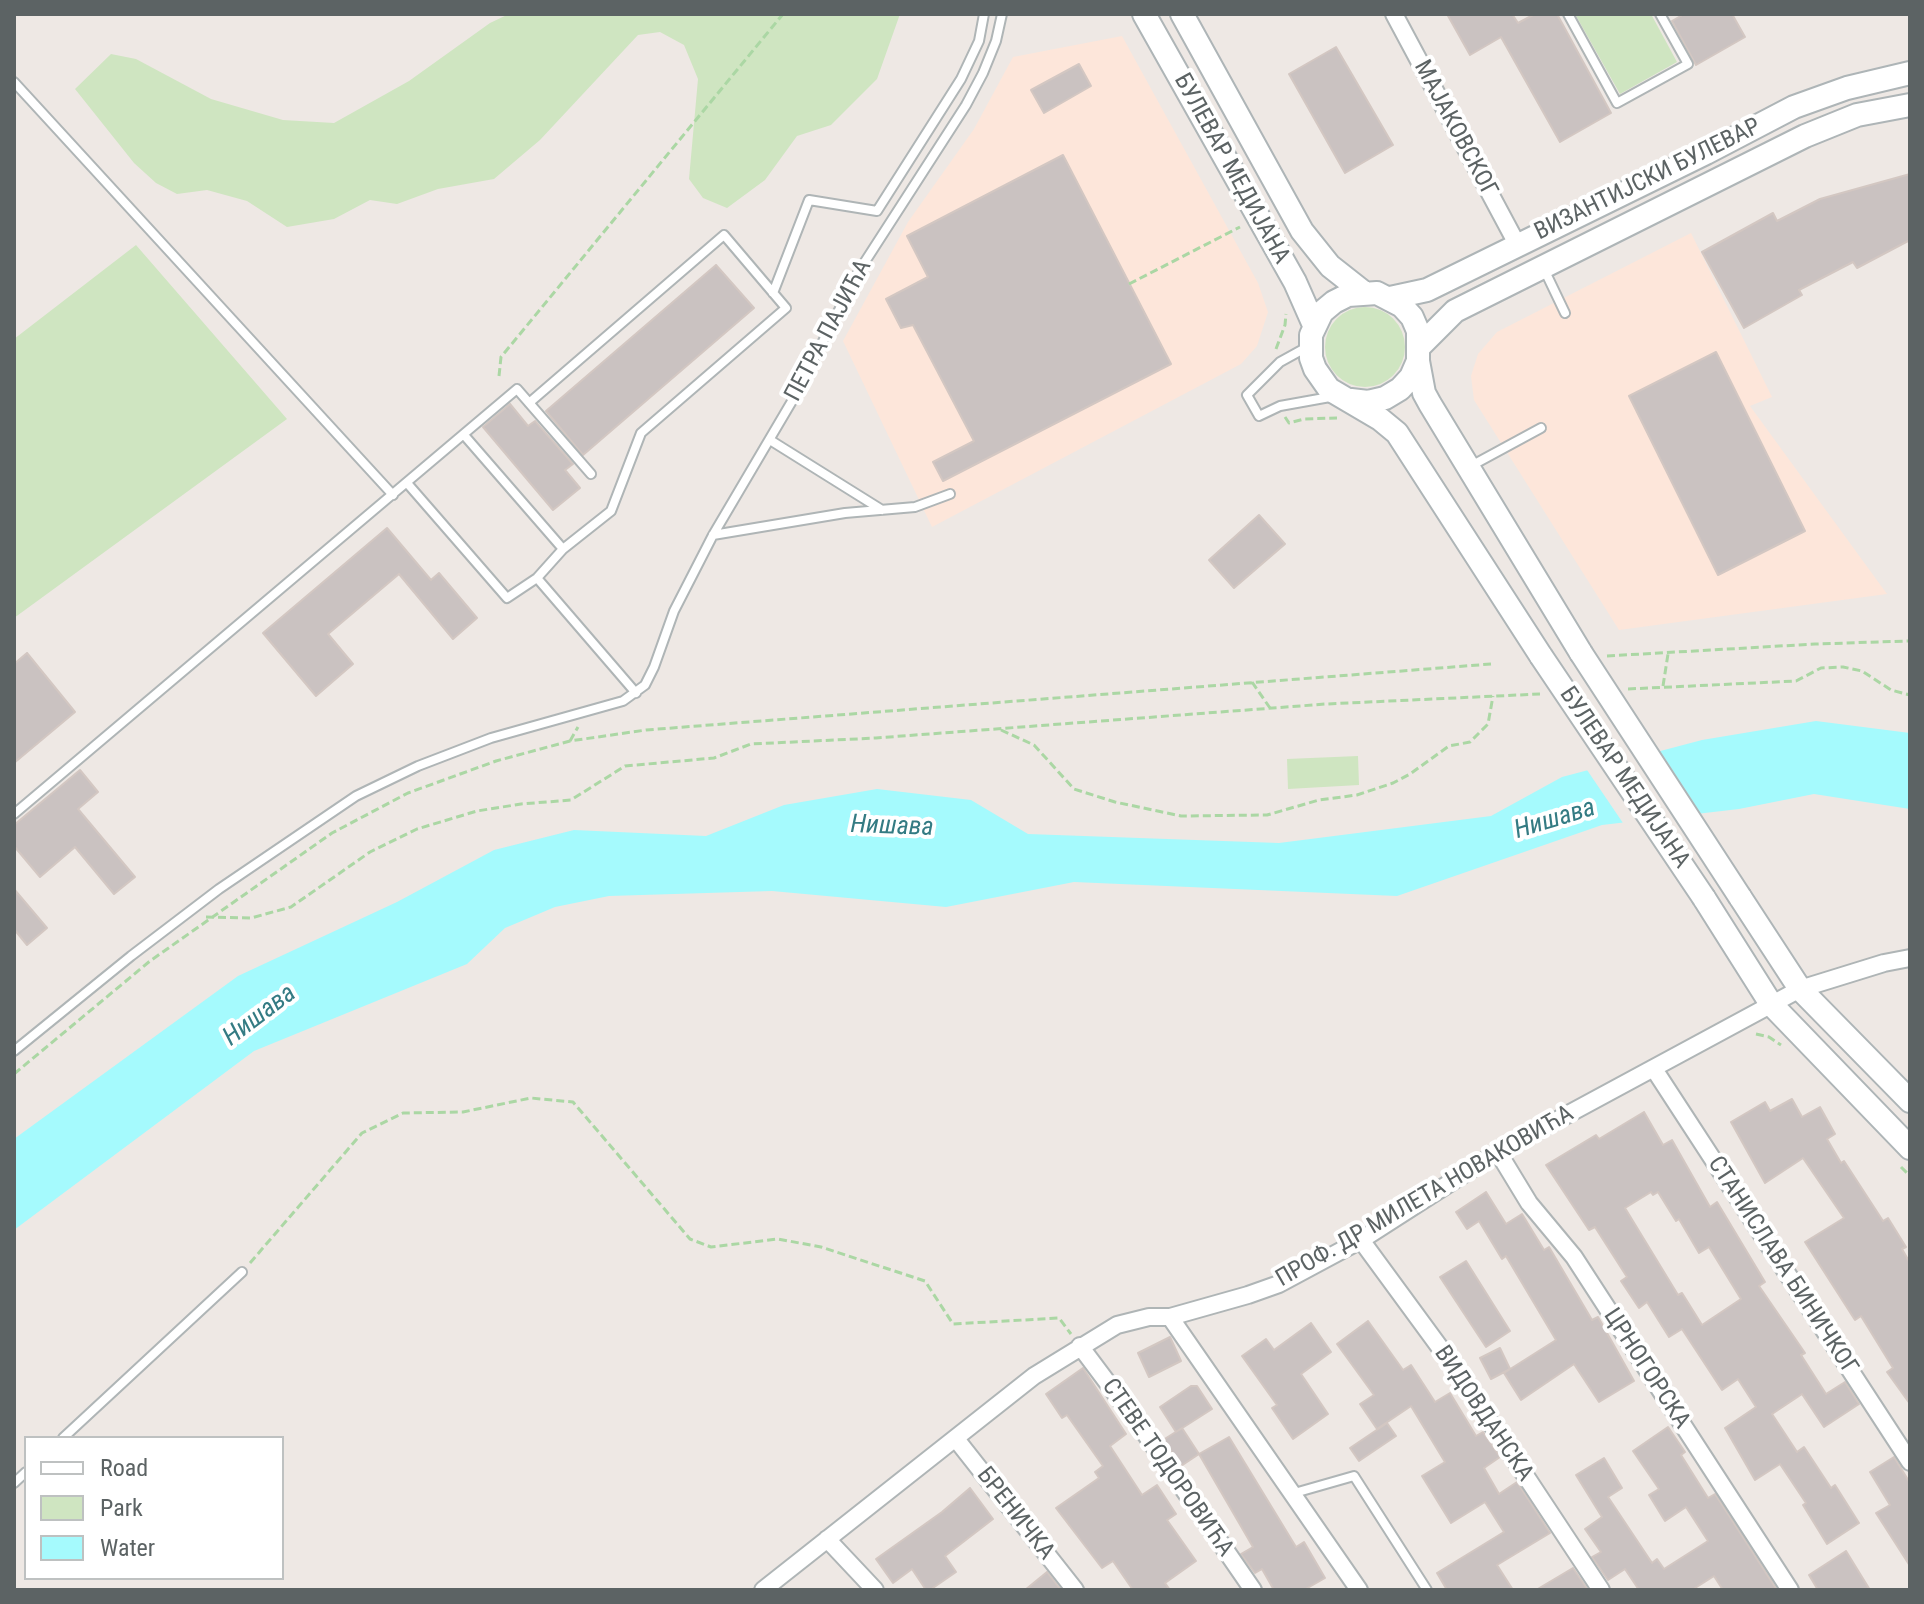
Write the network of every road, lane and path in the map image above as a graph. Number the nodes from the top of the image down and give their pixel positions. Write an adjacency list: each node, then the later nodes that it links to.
1 (783, 14): 24 (path)
2 (984, 14): 17 (lane)
3 (1002, 14): 30 (lane, ПЕТРА ПАЈИЋА)
4 (1144, 14): 21 (main road, БУЛЕВАР МЕДИЈАНА)
5 (1182, 14): 16 (main road, БУЛЕВАР МЕДИЈАНА)
6 (1394, 14): 13 (street, МАЈАКОВСКОГ)
7 (1568, 14): 8 (lane)
8 (1660, 14)
9 (1910, 73): 13 (main road, ВИЗАНТИЈСКИ БУЛЕВАР)
10 (14, 82): 35 (lane)
11 (1910, 105): 14 (main road, ВИЗАНТИЈСКИ БУЛЕВАР)
12 (1243, 225): 15 (path)
13 (1517, 244): 18 (main road, ВИЗАНТИЈСКИ БУЛЕВАР)
14 (1542, 266): 20 (lane); 23 (main road, ВИЗАНТИЈСКИ БУЛЕВАР)
15 (1129, 284)
16 (1363, 292): 18 (main road, БУЛЕВАР МЕДИЈАНА); 21 (main road)
17 (773, 293): 25 (lane); 38 (lane)
18 (1390, 298): 23 (main road, БУЛЕВАР МЕДИЈАНА)
19 (1286, 308): 22 (path)
20 (1565, 313)
21 (1312, 335): 26 (main road, БУЛЕВАР МЕДИЈАНА); 26 (lane)
22 (1274, 353)
23 (1419, 354): 26 (main road); 31 (main road, БУЛЕВАР МЕДИЈАНА)
24 (499, 376)
25 (529, 403): 29 (lane); 32 (lane)
26 (1346, 405): 27 (path); 57 (main road, БУЛЕВАР МЕДИЈАНА, bridge)
27 (1289, 423)
28 (1541, 428): 31 (lane)
29 (464, 435): 33 (lane); 38 (lane)
30 (770, 440): 36 (lane); 37 (lane, ПЕТРА ПАЈИЋА)
31 (1468, 467): 56 (main road, БУЛЕВАР МЕДИЈАНА, bridge)
32 (591, 474)
33 (407, 483): 35 (lane); 39 (lane)
34 (950, 494): 36 (lane)
35 (393, 495): 53 (lane)
36 (883, 510): 37 (lane)
37 (713, 535): 47 (lane, ПЕТРА ПАЈИЋА)
38 (563, 549): 39 (lane)
39 (537, 578): 47 (lane)
40 (1910, 641): 41 (path)
41 (1668, 654): 42 (path); 45 (path)
42 (1608, 657)
43 (1491, 664): 44 (path)
44 (1252, 682): 51 (path); 54 (path)
45 (1663, 687): 46 (path); 49 (path)
46 (1625, 689)
47 (636, 693): 58 (lane)
48 (1552, 693): 50 (path)
49 (1910, 695)
50 (1493, 696): 51 (path); 52 (path)
51 (1270, 708): 52 (path)
52 (998, 729): 54 (path)
53 (14, 814)
54 (212, 916): 60 (path)
55 (1910, 958): 56 (street)
56 (1800, 989): 57 (street, ПРОФ. ДР МИЛЕТА НОВАКОВИЋА); 61 (main road, БУЛЕВАР МЕДИЈАНА)
57 (1771, 1004): 59 (street, ПРОФ. ДР МИЛЕТА НОВАКОВИЋА); 62 (main road, БУЛЕВАР МЕДИЈАНА)
58 (14, 1051)
59 (1654, 1069): 63 (street, ПРОФ. ДР МИЛЕТА НОВАКОВИЋА); 70 (street, СТАНИСЛАВА БИНИЧКОГ)
60 (14, 1074)
61 (1910, 1101)
62 (1910, 1148)
63 (1498, 1152): 64 (street, ПРОФ. ДР МИЛЕТА НОВАКОВИЋА); 80 (street, ЦРНОГОРСКА)
64 (1361, 1240): 66 (street, ПРОФ. ДР МИЛЕТА НОВАКОВИЋА); 79 (street, ВИДОВДАНСКА)
65 (242, 1272): 67 (path); 68 (lane)
66 (1170, 1317): 67 (street, ПРОФ. ДР МИЛЕТА НОВАКОВИЋА); 71 (street)
67 (1080, 1346): 69 (street, ПРОФ. ДР МИЛЕТА НОВАКОВИЋА); 76 (street, СТЕВЕ ТОДОРОВИЋА)
68 (65, 1436)
69 (956, 1439): 72 (street, ПРОФ. ДР МИЛЕТА НОВАКОВИЋА); 75 (street, БРЕНИЧКА)
70 (1910, 1462)
71 (1290, 1494): 77 (street); 78 (lane)
72 (827, 1539): 73 (street, ПРОФ. ДР МИЛЕТА НОВАКОВИЋА); 74 (street)
73 (763, 1590)
74 (875, 1590)
75 (1075, 1590)
76 (1253, 1590)
77 (1359, 1590)
78 (1427, 1590)
79 (1601, 1590)
80 (1790, 1590)

